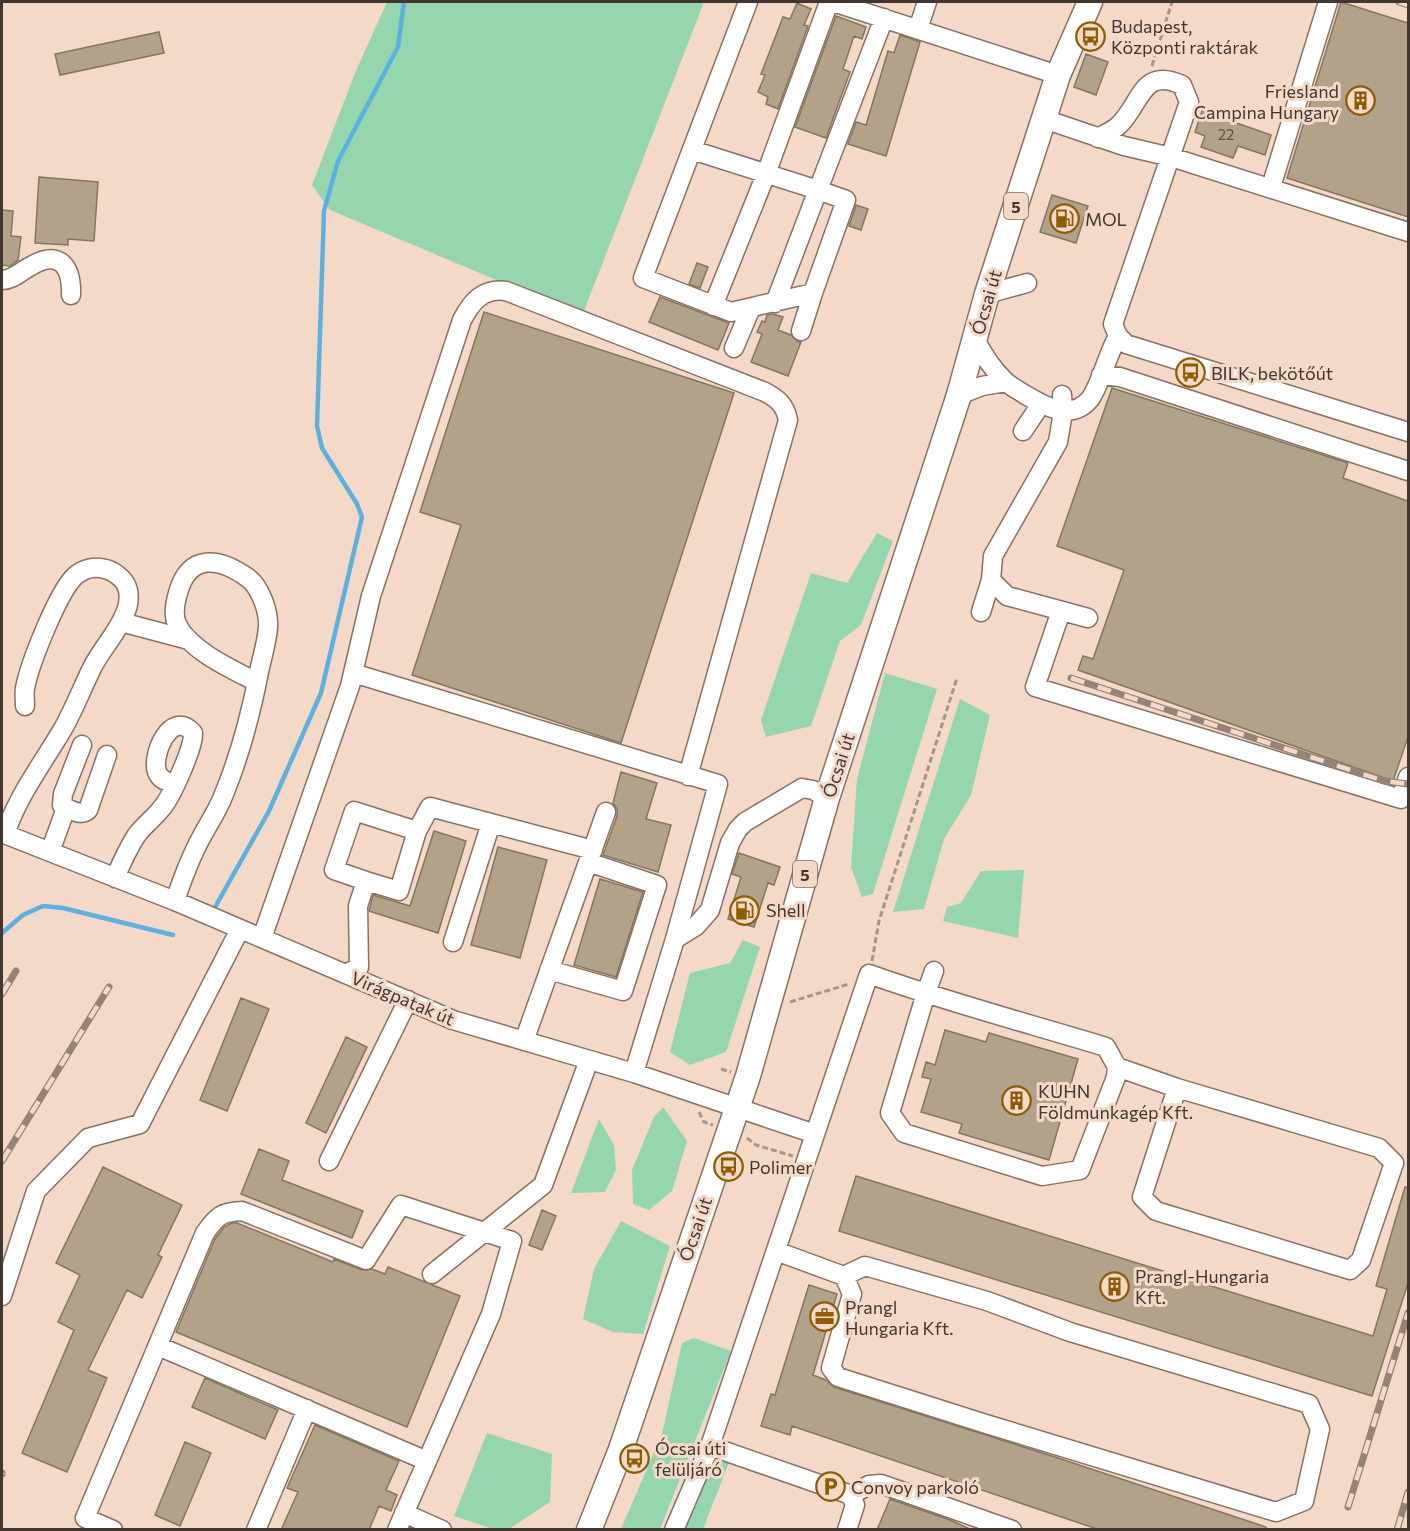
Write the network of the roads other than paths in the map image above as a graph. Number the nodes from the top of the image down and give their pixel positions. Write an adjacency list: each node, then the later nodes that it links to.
1 (748, 2): 11 (street)
2 (831, 2): 6 (street); 13 (street)
3 (927, 2): 7 (street)
4 (1090, 2): 8 (main road, Ócsai út / 5)
5 (1328, 2): 14 (street)
6 (884, 18): 7 (street); 15 (street)
7 (918, 29): 8 (street)
8 (1058, 75): 9 (main road, Ócsai út / 5)
9 (1044, 119): 10 (street); 20 (main road, Ócsai út / 5)
10 (1098, 138): 12 (street); 12 (street)
11 (692, 150): 13 (street); 23 (street)
12 (1171, 156): 14 (street); 26 (street)
13 (766, 174): 15 (street); 23 (street)
14 (1271, 187): 16 (street)
15 (818, 190): 19 (street); 22 (street)
16 (1408, 232)
17 (2, 280): 21 (street)
18 (1027, 283): 20 (street)
19 (813, 293): 22 (street); 25 (street)
20 (987, 294): 27 (main road, Ócsai út / 5)
21 (71, 295)
22 (775, 303): 24 (street)
23 (713, 306): 24 (street)
24 (751, 308): 28 (street)
25 (801, 330)
26 (1118, 336): 29 (street); 35 (street)
27 (975, 340): 30 (street); 31 (main road, Ócsai út / 5)
28 (735, 348)
29 (1101, 375): 32 (street); 36 (street)
30 (1006, 382): 31 (street); 33 (street)
31 (959, 395): 45 (main road, Ócsai út / 5)
32 (1062, 403): 33 (street); 37 (street)
33 (1041, 404): 34 (street)
34 (1023, 431)
35 (1408, 432)
36 (1408, 471)
37 (991, 580): 38 (street); 39 (street)
38 (1061, 611): 40 (street); 50 (street)
39 (981, 612)
40 (1088, 618)
41 (121, 622): 42 (street); 46 (street); 58 (street)
42 (189, 640): 44 (street); 44 (street)
43 (353, 673): 49 (street); 49 (street); 65 (street)
44 (257, 682): 63 (street)
45 (859, 700): 52 (street); 53 (main road, Ócsai út / 5)
46 (25, 706)
47 (82, 745): 54 (street)
48 (107, 755): 54 (street)
49 (688, 776): 66 (street)
50 (1408, 777)
51 (174, 784): 61 (street)
52 (802, 788): 53 (street); 66 (street)
53 (827, 798): 78 (main road, Ócsai út / 5)
54 (66, 808): 59 (street)
55 (606, 812): 60 (street)
56 (491, 823): 57 (street); 60 (street); 67 (street)
57 (417, 831): 62 (street); 62 (street)
58 (3, 834): 59 (street, Virágpatak út)
59 (50, 852): 61 (street, Virágpatak út)
60 (590, 856): 68 (street); 68 (street)
61 (115, 878): 63 (street, Virágpatak út)
62 (366, 881): 70 (street)
63 (175, 901): 64 (street, Virágpatak út)
64 (240, 929): 65 (street, Virágpatak út); 85 (street)
65 (262, 938): 70 (street, Virágpatak út)
66 (675, 939): 76 (street)
67 (453, 942)
68 (549, 970): 73 (street)
69 (934, 971): 71 (street)
70 (346, 974): 72 (street, Virágpatak út)
71 (926, 993): 75 (street); 75 (street); 79 (street)
72 (408, 1000): 73 (street, Virágpatak út); 80 (street)
73 (524, 1041): 74 (street, Virágpatak út)
74 (589, 1060): 76 (street, Virágpatak út); 81 (street)
75 (1118, 1067): 77 (street)
76 (634, 1073): 78 (street, Virágpatak út)
77 (1177, 1088): 77 (street)
78 (736, 1108): 79 (street, Virágpatak út); 96 (main road, Ócsai út / 5)
79 (815, 1134): 82 (street)
80 (329, 1161)
81 (484, 1232): 83 (street); 86 (street); 89 (street)
82 (776, 1251): 84 (street); 88 (street)
83 (432, 1274)
84 (844, 1276): 84 (street)
85 (2, 1296)
86 (158, 1346): 87 (street); 92 (street)
87 (307, 1409): 89 (street); 94 (street)
88 (710, 1446): 90 (street); 97 (street)
89 (427, 1461): 91 (street)
90 (851, 1495): 98 (street); 99 (street)
91 (401, 1521): 95 (street)
92 (82, 1524): 93 (street)
93 (113, 1530)
94 (256, 1530)
95 (442, 1530)
96 (589, 1530)
97 (674, 1530)
98 (847, 1530)
99 (1012, 1530)

